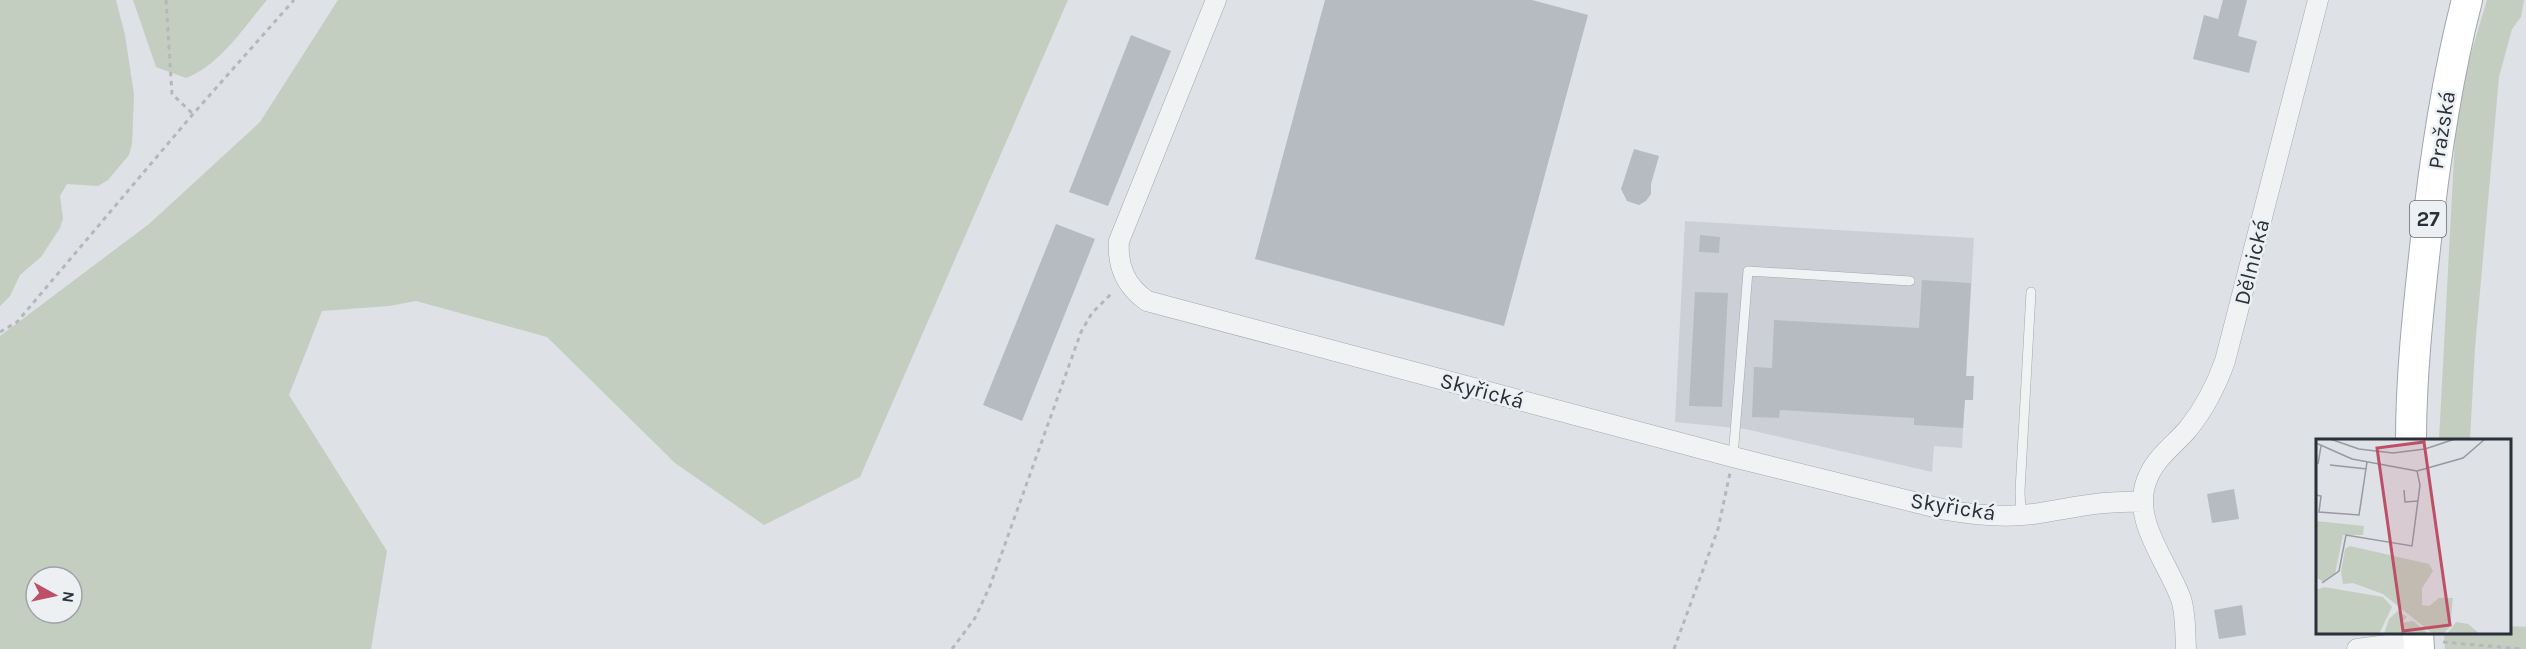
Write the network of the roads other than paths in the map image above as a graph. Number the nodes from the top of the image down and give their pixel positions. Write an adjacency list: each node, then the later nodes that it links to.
1 (1216, 0): 7 (street, Skyřická)
2 (2318, 0): 8 (street, Dělnická)
3 (2467, 0): 6 (main road, Pražská / 27)
4 (1910, 281): 7 (lane)
5 (2031, 292): 9 (lane)
6 (2411, 439)
7 (1733, 457): 9 (street, Skyřická)
8 (2143, 502): 9 (street, Skyřická); 11 (street)
9 (2021, 515)
10 (2418, 641): 12 (street)
11 (2186, 649)
12 (2357, 649)

